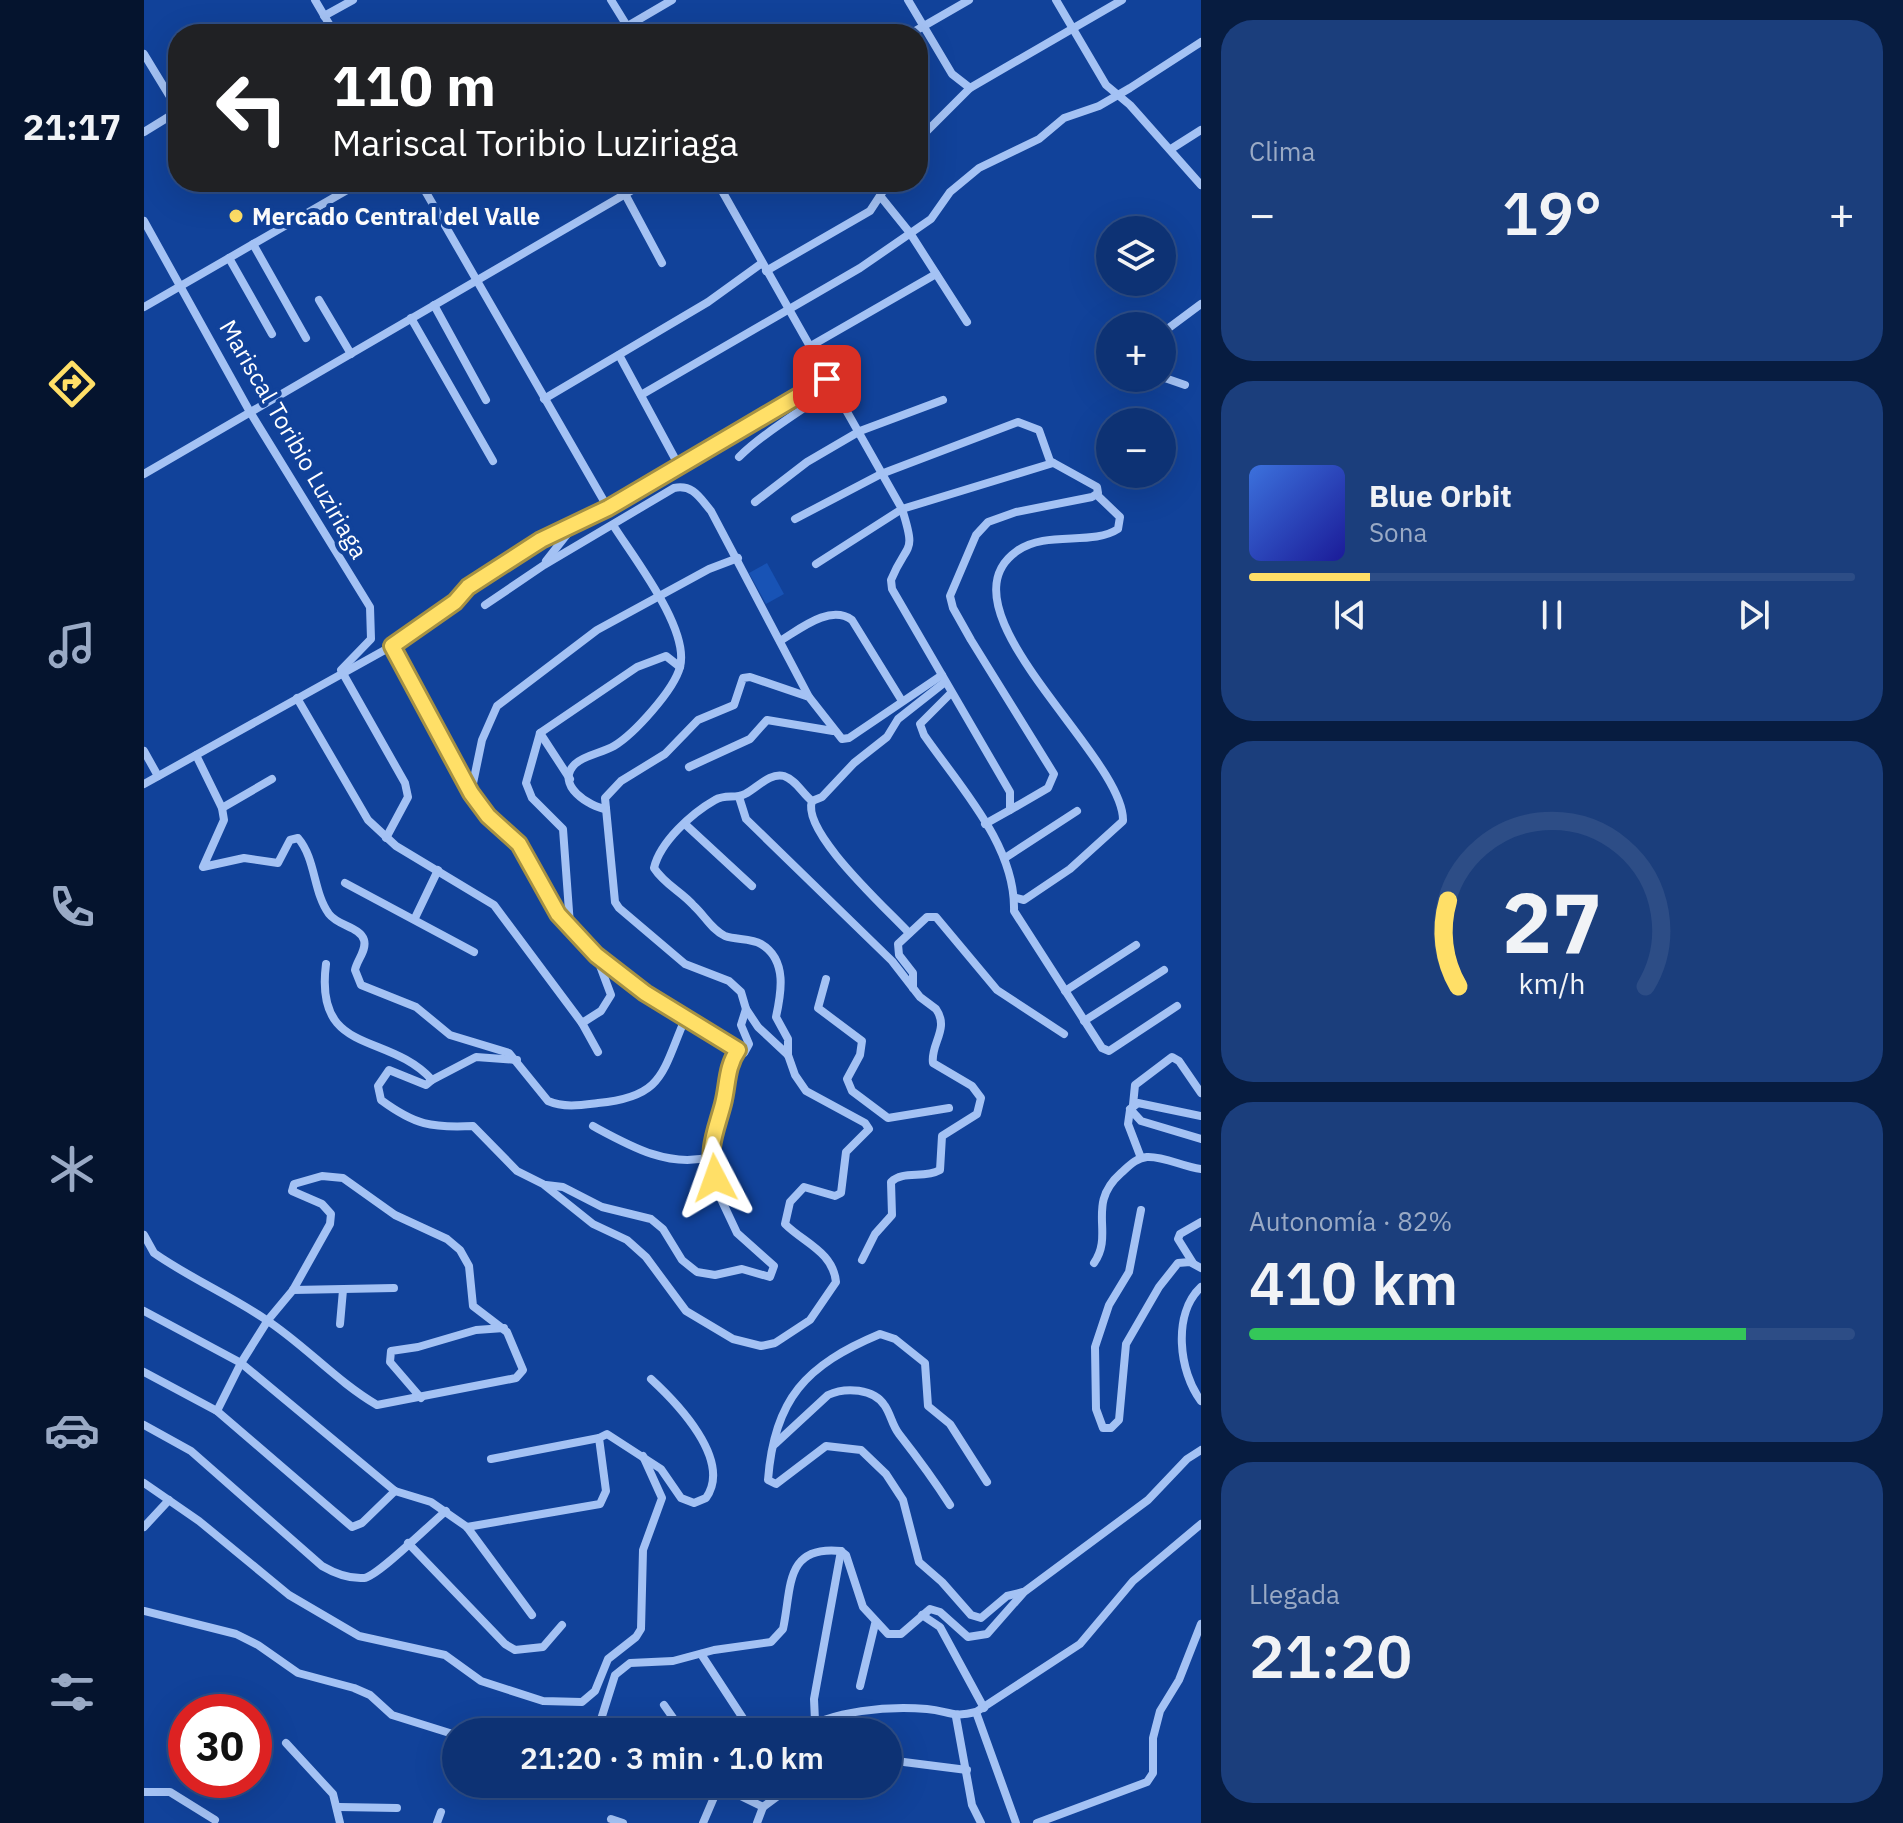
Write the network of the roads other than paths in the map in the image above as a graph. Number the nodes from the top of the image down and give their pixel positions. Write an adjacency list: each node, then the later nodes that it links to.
1 (315, 0): 9 (street)
2 (353, 0): 9 (street)
3 (611, 0): 11 (street)
4 (672, 0): 12 (street)
5 (908, 0): 13 (street)
6 (969, 0): 14 (street)
7 (1056, 0): 15 (street)
8 (1122, 0): 15 (street)
9 (324, 16): 10 (street)
10 (329, 24)
11 (626, 24)
12 (638, 24)
13 (922, 24)
14 (927, 24)
15 (1073, 29): 19 (street); 21 (street)
16 (928, 34): 19 (street)
17 (1201, 42): 21 (street)
18 (144, 54): 20 (street)
19 (970, 88): 23 (street)
20 (168, 94)
21 (1119, 94): 26 (street); 36 (street)
22 (168, 116): 25 (street)
23 (928, 130)
24 (1201, 130): 26 (street)
25 (144, 132)
26 (1171, 149): 27 (street)
27 (1201, 185)
28 (344, 192): 37 (street)
29 (426, 192): 42 (street)
30 (628, 192): 33 (street)
31 (723, 192): 40 (street)
32 (884, 192): 34 (street)
33 (625, 194): 39 (street); 42 (street)
34 (881, 197): 36 (street); 40 (street)
35 (144, 221): 43 (street, Mariscal Toribio Luziriaga)
36 (910, 233): 41 (street); 48 (street)
37 (253, 244): 38 (street); 53 (street)
38 (229, 258): 43 (street); 52 (street)
39 (662, 263)
40 (764, 267): 48 (street); 56 (street)
41 (936, 274): 50 (street); 54 (street)
42 (477, 281): 46 (street); 62 (street)
43 (182, 285): 47 (street); 65 (street, Mariscal Toribio Luziriaga)
44 (319, 300): 55 (street)
45 (1201, 304): 51 (street)
46 (434, 305): 49 (street); 63 (street)
47 (144, 307)
48 (788, 310): 54 (street); 61 (street)
49 (411, 318): 55 (street); 68 (street)
50 (967, 322)
51 (1176, 323)
52 (272, 334)
53 (306, 338)
54 (809, 347): 57 (street)
55 (351, 354): 65 (street)
56 (619, 355): 61 (street); 62 (street)
57 (827, 379): 60 (street); 70 (street)
58 (1176, 382): 59 (street)
59 (1185, 385)
60 (833, 388): 66 (street); 67 (street)
61 (641, 395): 70 (street)
62 (544, 399): 75 (street)
63 (486, 400)
64 (943, 400): 66 (street)
65 (250, 412): 71 (street); 88 (street, Mariscal Toribio Luziriaga)
66 (860, 431): 72 (street); 74 (street)
67 (739, 457)
68 (493, 461)
69 (1053, 463): 72 (street); 73 (street); 76 (street)
70 (679, 466): 75 (street)
71 (144, 474)
72 (881, 474): 76 (street); 77 (street)
73 (1097, 495): 106 (street); 117 (street)
74 (755, 502)
75 (608, 508): 79 (street)
76 (902, 509): 81 (street); 89 (street)
77 (795, 519)
78 (613, 525): 80 (street); 82 (street); 83 (street)
79 (572, 527): 82 (street); 86 (street)
80 (738, 558): 83 (street); 85 (street)
81 (816, 564)
82 (544, 565): 84 (street)
83 (658, 595): 87 (street); 103 (street)
84 (485, 605)
85 (780, 641): 91 (street); 93 (street)
86 (392, 646): 88 (street); 103 (street)
87 (680, 667): 95 (street); 101 (street)
88 (343, 674): 92 (street); 112 (street)
89 (944, 679): 90 (street); 93 (street); 105 (street)
90 (950, 694): 106 (street); 110 (street)
91 (809, 697): 94 (street); 108 (street)
92 (297, 698): 97 (street); 112 (street)
93 (902, 701): 94 (street)
94 (833, 731): 98 (street)
95 (540, 733): 101 (street); 119 (street)
96 (144, 751): 99 (street)
97 (196, 755): 99 (street); 107 (street)
98 (689, 767)
99 (158, 776): 102 (street)
100 (272, 779): 107 (street)
101 (570, 779): 108 (street)
102 (144, 784)
103 (471, 793): 119 (street)
104 (739, 797): 105 (street); 111 (street); 127 (street)
105 (812, 801): 120 (street)
106 (1011, 805): 110 (street)
107 (222, 808): 138 (street)
108 (606, 809): 130 (street)
109 (1077, 811): 113 (street)
110 (985, 824): 113 (street)
111 (686, 825): 116 (street); 137 (street)
112 (386, 838): 114 (street)
113 (1005, 858): 117 (street)
114 (438, 870): 118 (street); 133 (street)
115 (345, 883): 118 (street)
116 (752, 886)
117 (1016, 898): 128 (street)
118 (415, 918): 122 (street)
119 (570, 926): 123 (street)
120 (909, 933): 127 (street); 134 (street)
121 (1136, 945): 128 (street)
122 (474, 952)
123 (596, 955): 131 (street); 133 (street)
124 (326, 964): 139 (street)
125 (1164, 970): 132 (street)
126 (826, 979): 144 (street)
127 (913, 988): 155 (street)
128 (1065, 991): 132 (street)
129 (1177, 1006): 132 (street)
130 (746, 1009): 135 (street); 137 (street)
131 (685, 1019): 135 (street); 138 (street)
132 (1084, 1021)
133 (582, 1023): 136 (street)
134 (1064, 1034)
135 (738, 1050): 148 (street)
136 (598, 1052)
137 (788, 1055): 146 (street)
138 (517, 1060): 139 (street)
139 (432, 1080): 151 (street)
140 (1201, 1093): 141 (street)
141 (1132, 1107): 143 (street); 147 (street); 149 (street)
142 (949, 1108): 144 (street)
143 (1201, 1116)
144 (883, 1117): 146 (street)
145 (593, 1126): 148 (street)
146 (869, 1129): 151 (street)
147 (1201, 1139)
148 (710, 1157): 151 (street)
149 (1141, 1158): 150 (street); 156 (street)
150 (1201, 1169)
151 (543, 1184)
152 (1141, 1210): 157 (street)
153 (1201, 1222): 157 (street)
154 (144, 1235): 163 (street)
155 (862, 1260)
156 (1094, 1263)
157 (1197, 1265)
158 (1201, 1287): 170 (street)
159 (394, 1288): 161 (street)
160 (293, 1290): 161 (street); 163 (street); 165 (street)
161 (343, 1290): 164 (street)
162 (144, 1311): 166 (street)
163 (268, 1320): 166 (street); 169 (street)
164 (340, 1324)
165 (504, 1328): 169 (street); 169 (street)
166 (241, 1363): 171 (street); 180 (street)
167 (144, 1372): 171 (street)
168 (651, 1379): 176 (street)
169 (421, 1398)
170 (1201, 1401)
171 (217, 1411): 180 (street)
172 (144, 1425): 187 (street)
173 (599, 1438): 176 (street); 177 (street); 186 (street)
174 (772, 1448): 178 (street); 182 (street); 189 (street)
175 (1201, 1450): 189 (street)
176 (643, 1456): 181 (street)
177 (491, 1459)
178 (987, 1482)
179 (144, 1483): 181 (street)
180 (395, 1491): 183 (street)
181 (169, 1500): 185 (street)
182 (950, 1505)
183 (446, 1511): 186 (street); 187 (street)
184 (1201, 1524): 199 (street)
185 (144, 1527)
186 (467, 1527): 191 (street)
187 (408, 1543): 195 (street)
188 (841, 1551): 193 (street); 196 (street); 204 (street)
189 (1024, 1592): 192 (street)
190 (144, 1611): 206 (street)
191 (532, 1615)
192 (922, 1615): 193 (street); 199 (street)
193 (875, 1624): 197 (street)
194 (1201, 1624): 227 (street)
195 (562, 1625)
196 (701, 1654): 201 (street); 203 (street)
197 (860, 1686)
198 (664, 1705): 202 (street)
199 (980, 1710): 200 (street); 226 (street)
200 (956, 1717): 205 (street); 209 (street)
201 (601, 1718)
202 (673, 1718)
203 (743, 1718)
204 (815, 1718)
205 (832, 1718)
206 (442, 1731)
207 (286, 1743): 214 (street)
208 (902, 1762): 209 (street)
209 (967, 1770): 225 (street)
210 (144, 1792): 219 (street)
211 (714, 1798): 223 (street)
212 (742, 1798): 215 (street)
213 (775, 1798): 215 (street)
214 (339, 1807): 216 (street); 220 (street)
215 (763, 1807): 224 (street)
216 (397, 1808)
217 (441, 1812): 221 (street)
218 (611, 1819): 222 (street)
219 (215, 1820)
220 (340, 1823)
221 (437, 1823)
222 (623, 1823)
223 (703, 1823)
224 (757, 1823)
225 (981, 1823)
226 (1016, 1823)
227 (1037, 1823)

